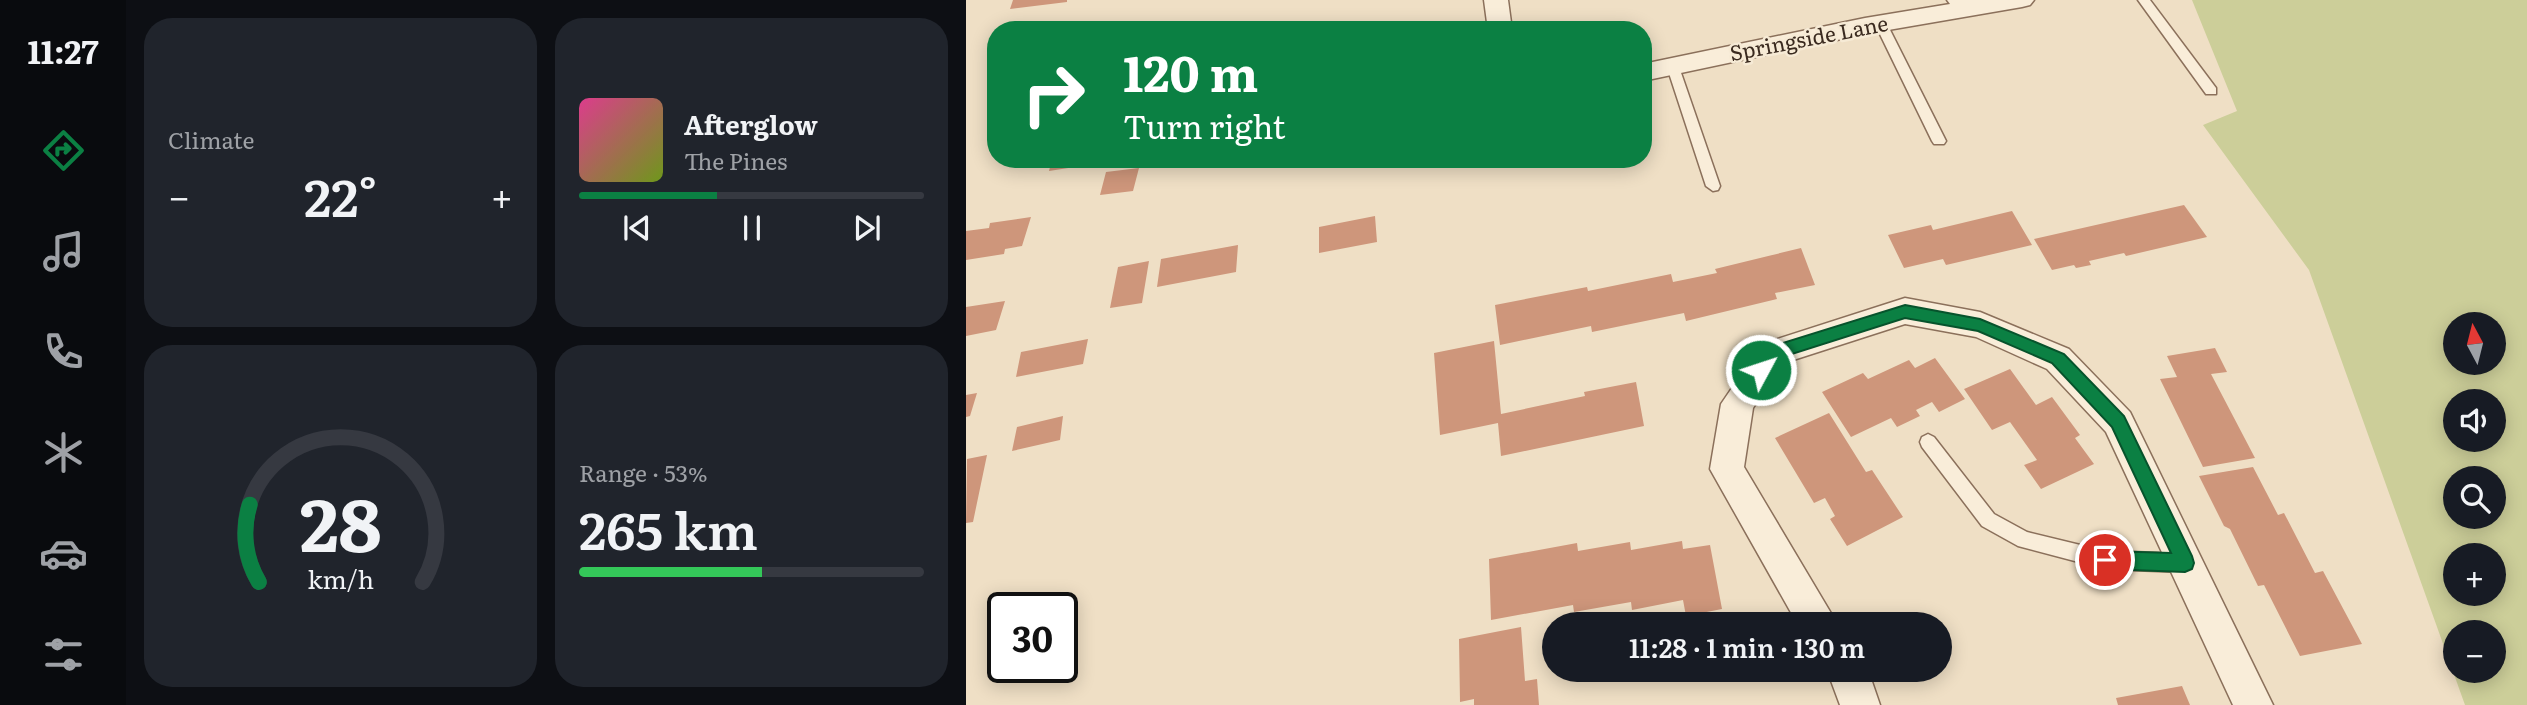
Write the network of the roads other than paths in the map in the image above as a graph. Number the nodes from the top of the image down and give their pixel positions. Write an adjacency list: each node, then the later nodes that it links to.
1 (1496, 0): 5 (street)
2 (2022, 0): 4 (street, Springside Lane)
3 (2144, 0): 9 (lane)
4 (1962, 5): 6 (street, Springside Lane)
5 (1499, 21)
6 (1881, 24): 7 (street, Springside Lane); 10 (lane)
7 (1673, 67): 8 (street, Springside Lane); 11 (lane)
8 (1652, 71)
9 (2211, 91)
10 (1939, 141)
11 (1713, 186)
12 (1928, 442): 13 (lane)
13 (2185, 563): 14 (street); 17 (street)
14 (1811, 612)
15 (1853, 682): 16 (street)
16 (1860, 705)
17 (2253, 705)

